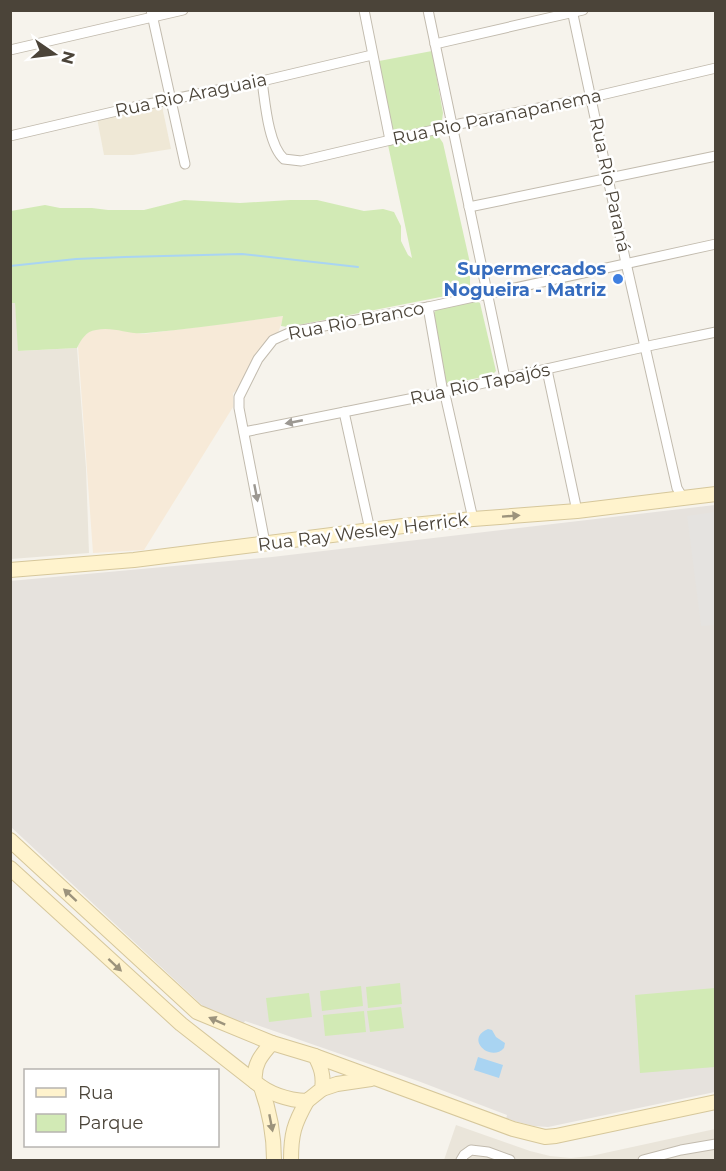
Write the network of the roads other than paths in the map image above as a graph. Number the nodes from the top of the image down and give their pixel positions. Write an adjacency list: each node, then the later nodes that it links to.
1 (183, 10): 6 (street)
2 (364, 10): 9 (street)
3 (428, 10): 7 (street)
4 (584, 10): 5 (street)
5 (572, 12): 7 (street); 12 (street, Rua Rio Paraná)
6 (152, 14): 8 (street); 13 (street)
7 (435, 44): 14 (street)
8 (10, 50)
9 (372, 56): 11 (street, Rua Rio Araguaia); 16 (street)
10 (716, 68): 12 (street, Rua Rio Paranapanema)
11 (262, 81): 13 (street, Rua Rio Araguaia); 16 (street, Rua Rio Paranapanema)
12 (591, 97): 14 (street, Rua Rio Paranapanema); 19 (street, Rua Rio Paraná)
13 (172, 99): 15 (street, Rua Rio Araguaia); 18 (street)
14 (451, 126): 16 (street, Rua Rio Paranapanema); 20 (street)
15 (10, 136)
16 (390, 140)
17 (716, 156): 19 (street)
18 (185, 164)
19 (609, 178): 20 (street); 22 (street, Rua Rio Paraná)
20 (470, 207): 23 (street)
21 (716, 244): 22 (street, Rua Rio Branco)
22 (626, 263): 23 (street, Rua Rio Branco); 26 (street, Rua Rio Paraná)
23 (487, 293): 24 (street, Rua Rio Branco); 28 (street)
24 (428, 307): 29 (street); 31 (street, Rua Rio Branco)
25 (716, 332): 26 (street, Rua Rio Tapajós)
26 (645, 347): 27 (street, Rua Rio Tapajós); 33 (street, Rua Rio Paraná)
27 (547, 370): 28 (street, Rua Rio Tapajós); 34 (street)
28 (505, 378): 29 (street, Rua Rio Tapajós)
29 (444, 392): 30 (street, Rua Rio Tapajós); 35 (street)
30 (344, 412): 31 (street, Rua Rio Tapajós, one-way to 31); 36 (street)
31 (244, 432): 37 (street, Rua Rio Branco, one-way to 37)
32 (716, 494): 33 (street, Rua Ray Wesley Herrick)
33 (683, 498): 34 (street, Rua Ray Wesley Herrick)
34 (577, 511): 35 (street, Rua Ray Wesley Herrick, one-way to 34)
35 (473, 519): 36 (street, Rua Ray Wesley Herrick)
36 (369, 530): 37 (street, Rua Ray Wesley Herrick)
37 (265, 543): 38 (street, Rua Ray Wesley Herrick)
38 (10, 570)
39 (10, 840): 41 (street, one-way to 39)
40 (10, 868): 44 (street, one-way to 44)
41 (272, 1043): 42 (street); 44 (street)
42 (315, 1056): 43 (street); 45 (street)
43 (373, 1078): 45 (street); 47 (street)
44 (258, 1085): 46 (street); 51 (street, one-way to 51)
45 (322, 1089): 46 (street)
46 (307, 1101): 52 (street)
47 (716, 1102)
48 (716, 1144): 49 (street)
49 (681, 1150): 50 (street); 55 (street)
50 (689, 1160)
51 (274, 1161)
52 (291, 1161)
53 (461, 1161): 54 (street)
54 (510, 1161)
55 (643, 1161)

